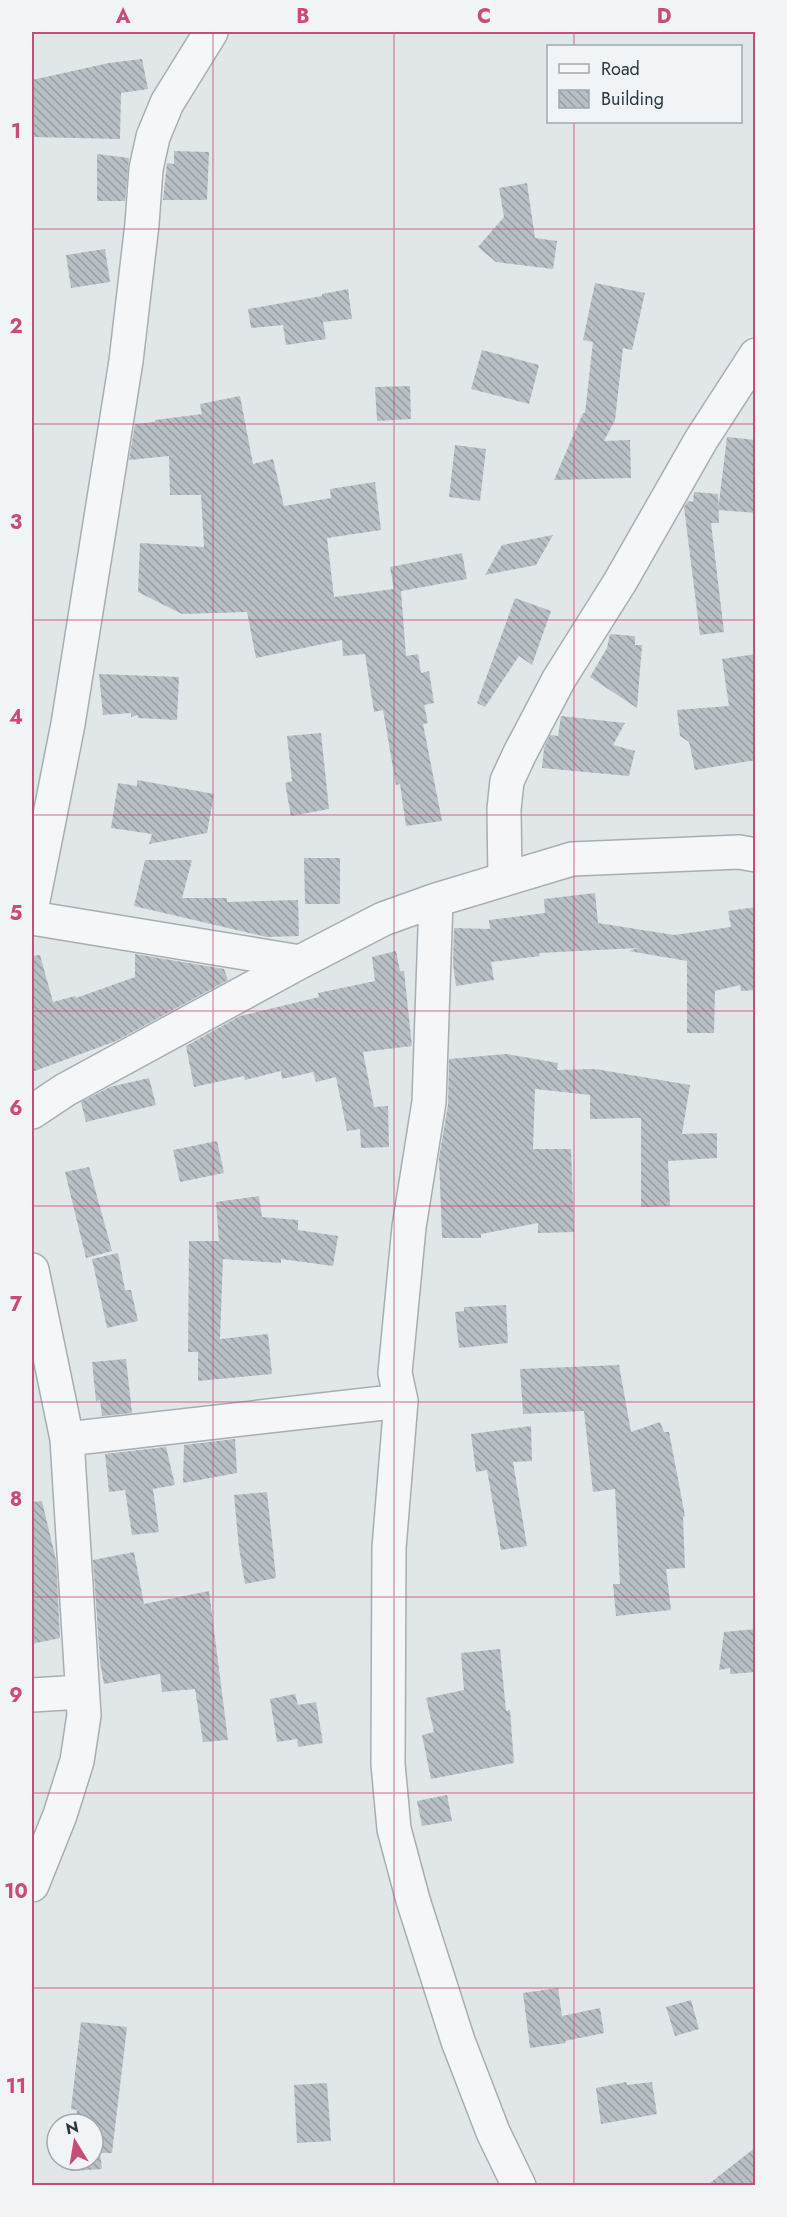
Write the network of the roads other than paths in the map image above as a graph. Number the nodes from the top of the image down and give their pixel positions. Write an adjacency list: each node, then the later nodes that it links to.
1 (211, 32): 6 (street)
2 (756, 355): 4 (street)
3 (756, 855): 4 (street)
4 (505, 879): 5 (street)
5 (436, 900): 8 (street); 11 (street)
6 (32, 906)
7 (32, 918): 8 (street)
8 (300, 962): 9 (street)
9 (32, 1112)
10 (32, 1270): 12 (street)
11 (401, 1401): 12 (street); 16 (street)
12 (67, 1439): 13 (street)
13 (82, 1692): 14 (street); 15 (street)
14 (32, 1695)
15 (32, 1885)
16 (519, 2186)

